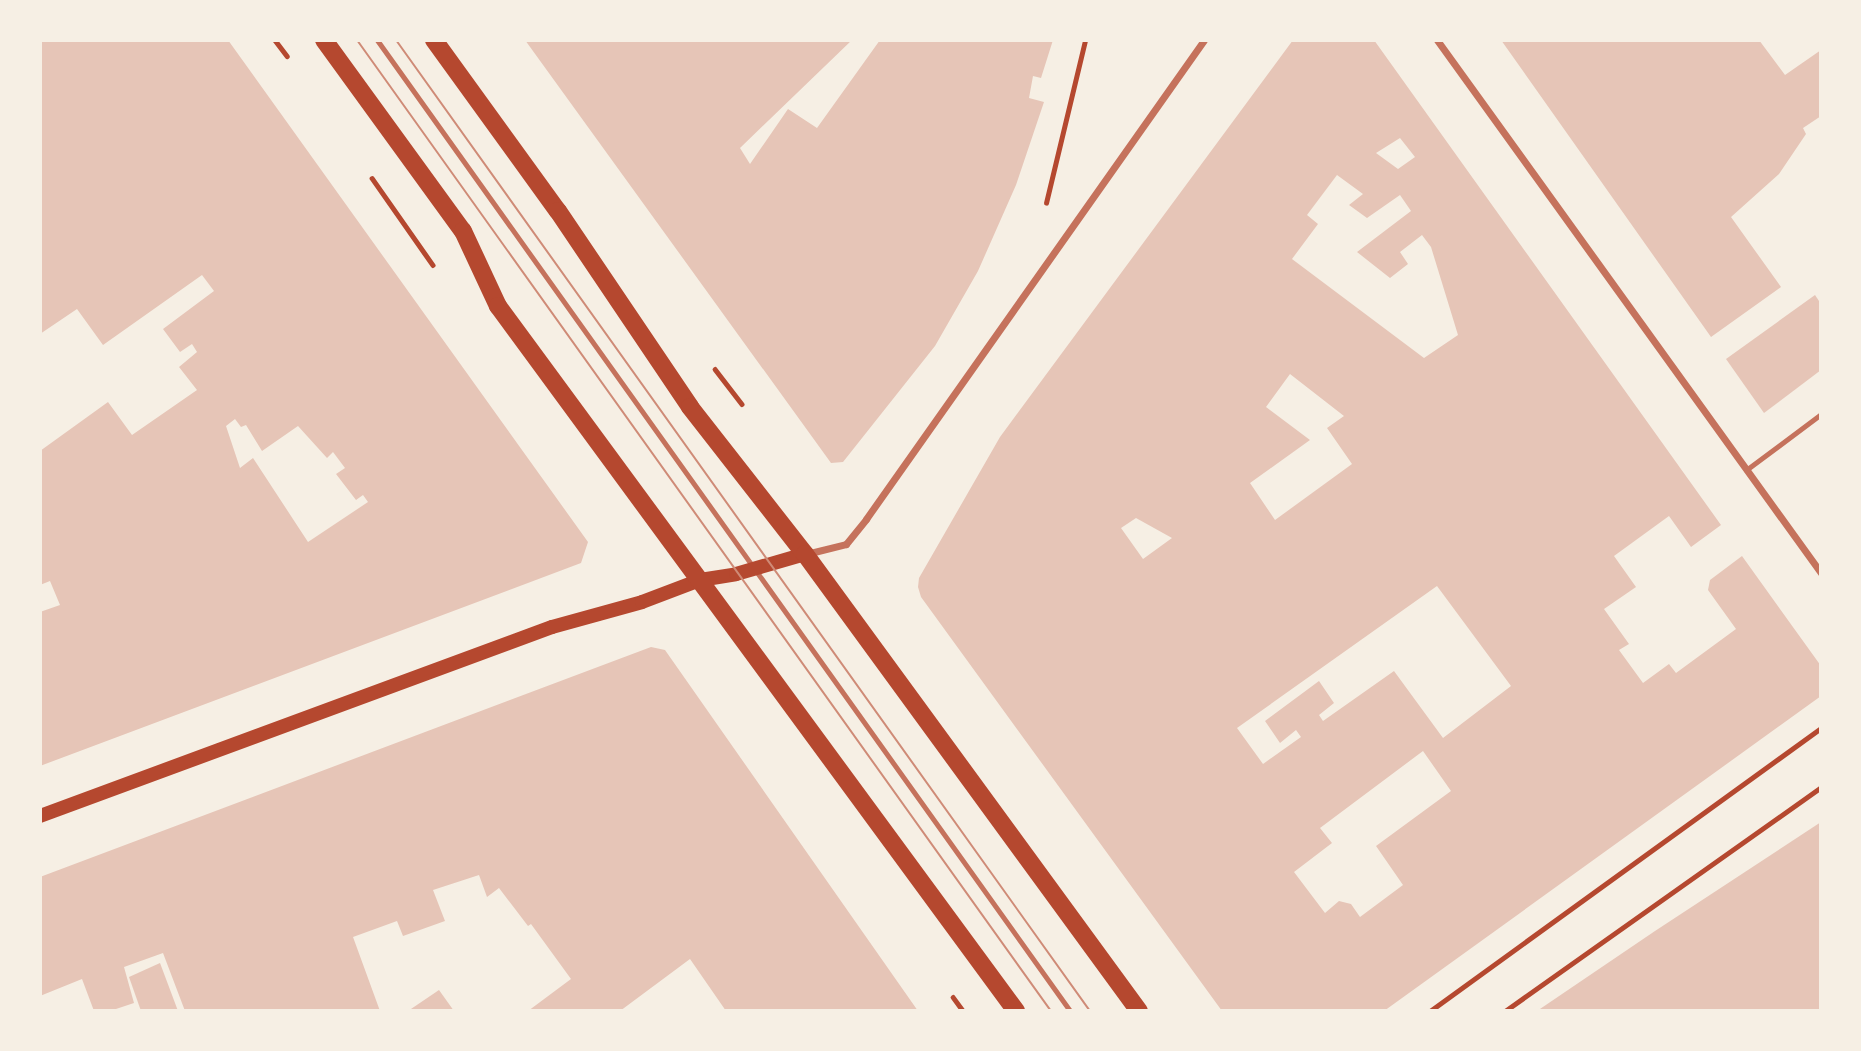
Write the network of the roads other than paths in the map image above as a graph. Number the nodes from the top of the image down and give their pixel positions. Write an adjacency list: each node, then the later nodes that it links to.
1 (324, 40): 11 (main road)
2 (377, 40): 9 (lane)
3 (434, 40): 8 (main road)
4 (1204, 40): 8 (street)
5 (1437, 40): 7 (street)
6 (1821, 414): 7 (lane)
7 (1746, 470): 10 (street)
8 (805, 554): 9 (main road); 15 (main road)
9 (752, 569): 11 (main road); 14 (lane)
10 (1821, 573)
11 (700, 580): 12 (main road); 13 (main road)
12 (40, 816)
13 (1016, 1011)
14 (1070, 1011)
15 (1139, 1011)

